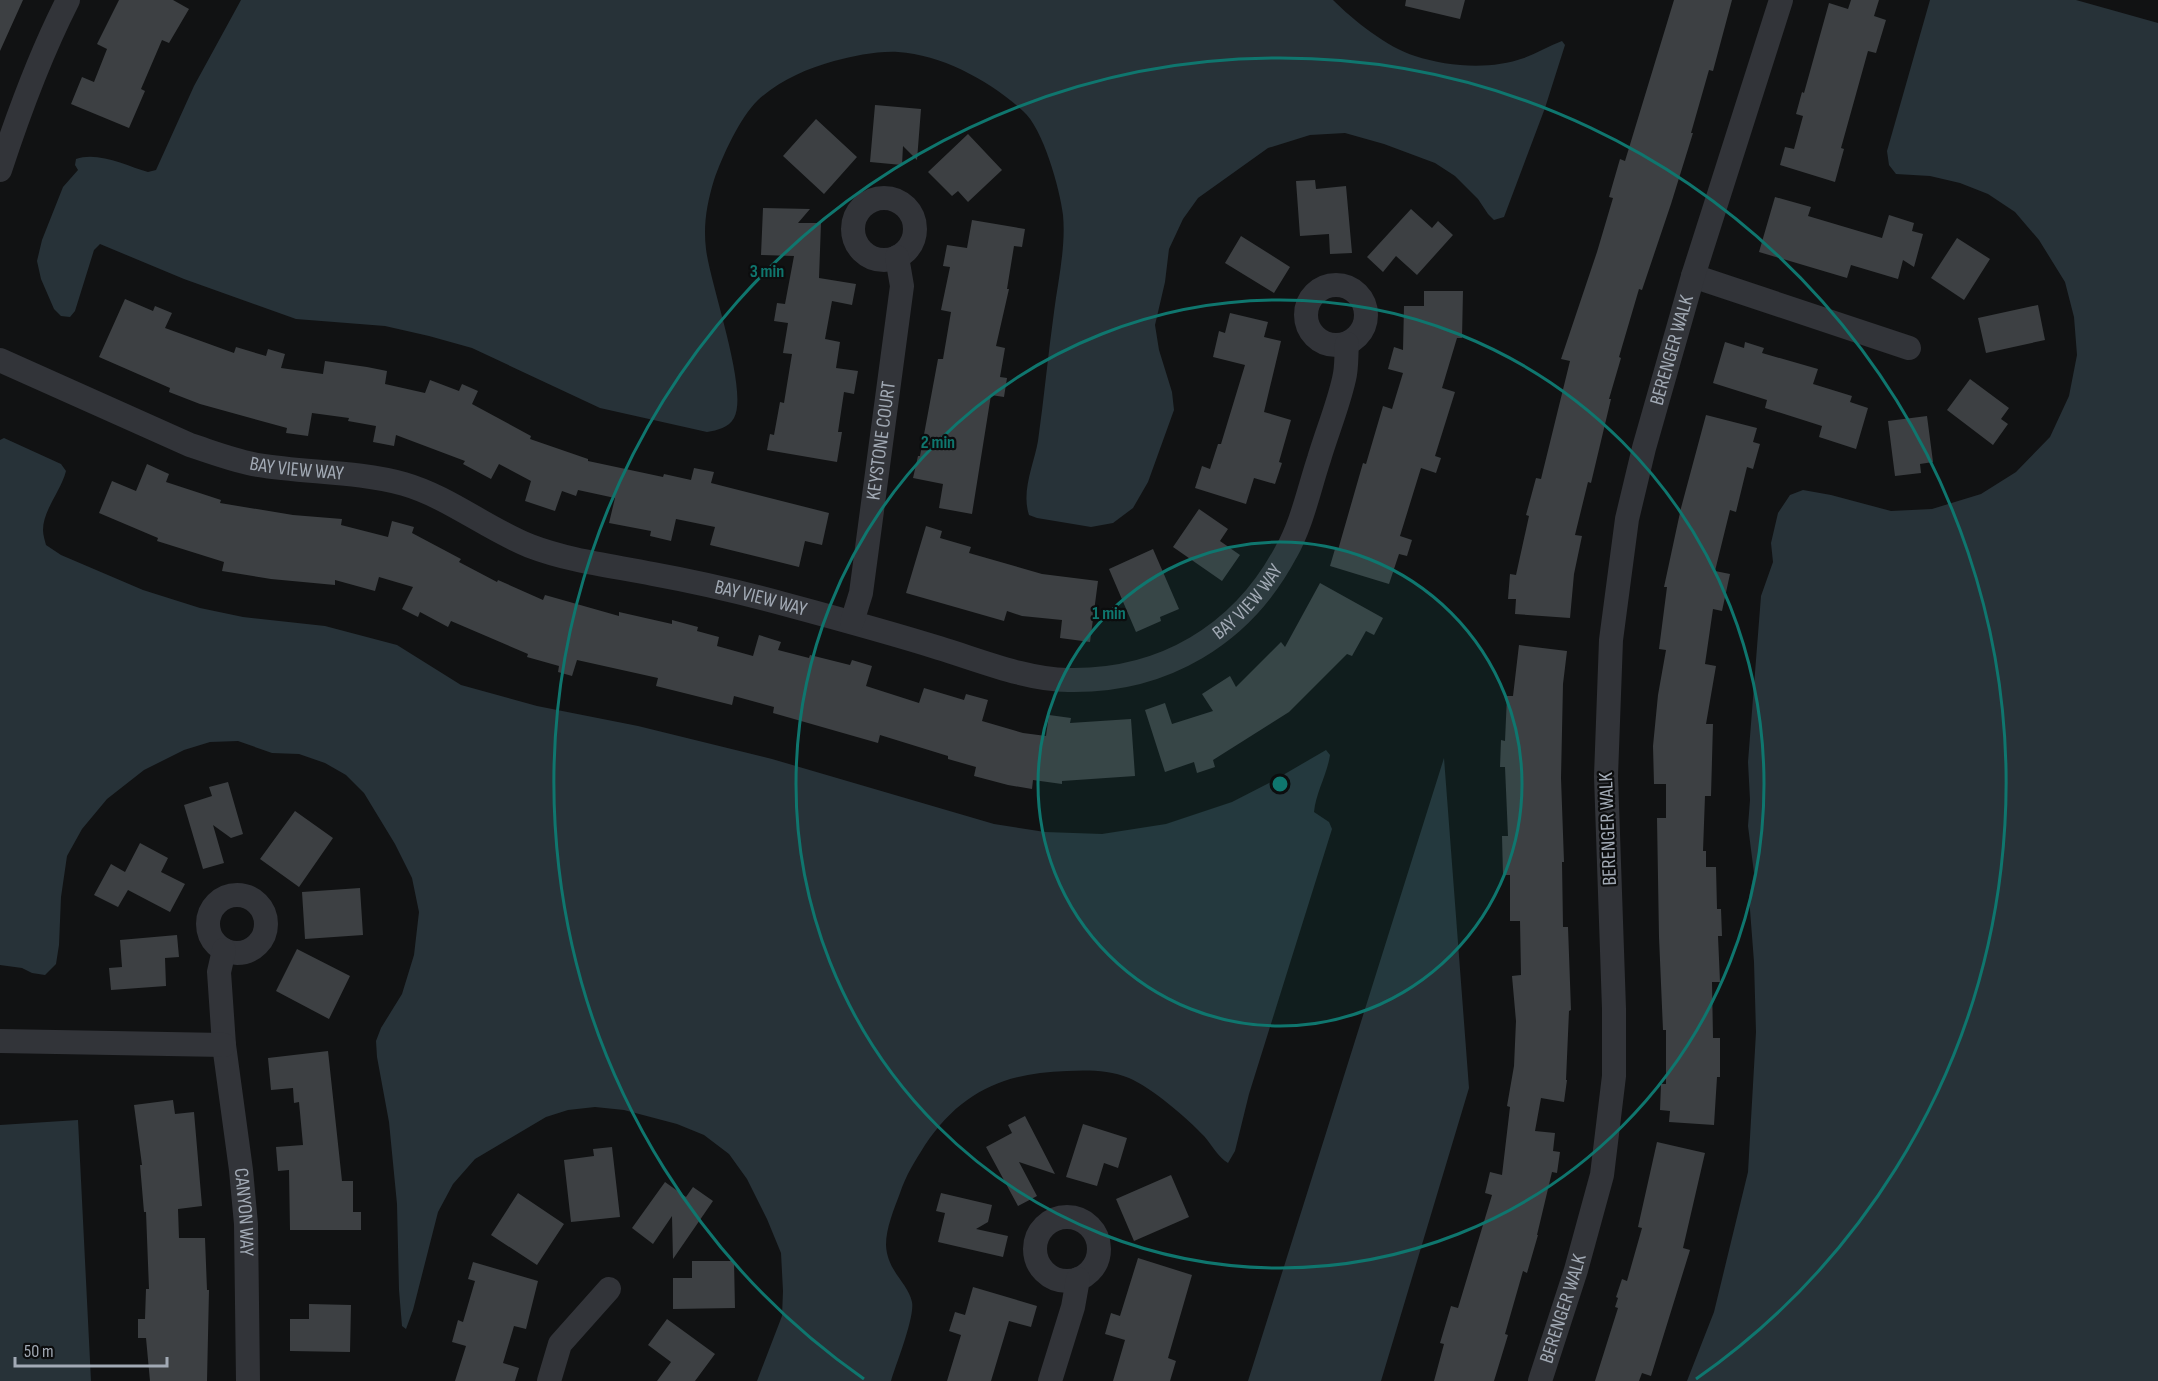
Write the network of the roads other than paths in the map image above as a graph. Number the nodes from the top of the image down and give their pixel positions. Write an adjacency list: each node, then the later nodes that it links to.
1 (68, 0): 3 (street)
2 (1781, 0): 5 (street, BERENGER WALK)
3 (0, 170)
4 (897, 257): 9 (street, KEYSTONE COURT)
5 (1693, 276): 7 (street, BERENGER WALK); 18 (street, BERENGER WALK)
6 (1347, 344): 9 (street, BAY VIEW WAY)
7 (1909, 348)
8 (0, 360): 9 (street, BAY VIEW WAY)
9 (852, 622)
10 (224, 950): 12 (street, CANYON WAY)
11 (0, 1041): 12 (street)
12 (224, 1045): 15 (street, CANYON WAY)
13 (1078, 1279): 17 (street)
14 (609, 1289): 16 (street)
15 (248, 1381)
16 (549, 1381)
17 (1050, 1381)
18 (1540, 1381)

